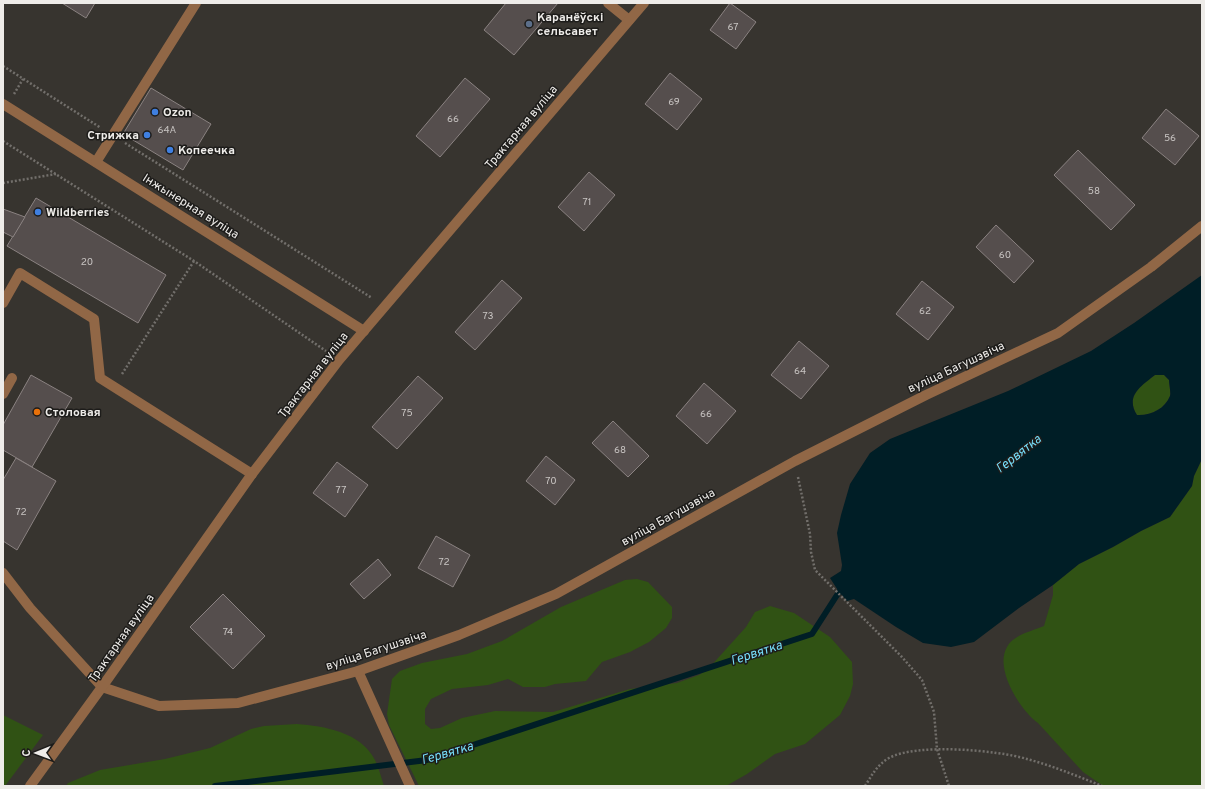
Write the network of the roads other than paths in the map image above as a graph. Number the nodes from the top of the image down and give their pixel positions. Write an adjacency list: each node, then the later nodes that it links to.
1 (196, 3): 6 (street)
2 (608, 3): 4 (street)
3 (644, 3): 4 (street, Трактарная вуліца)
4 (629, 20): 9 (street, Трактарная вуліца)
5 (3, 104): 6 (street, Інжынерная вуліца)
6 (96, 162): 9 (street, Інжынерная вуліца)
7 (1202, 226): 14 (street, вуліца Багушэвіча)
8 (3, 303): 12 (street)
9 (364, 331): 12 (street, Трактарная вуліца)
10 (12, 378): 11 (street)
11 (3, 394)
12 (252, 474): 15 (street, Трактарная вуліца)
13 (3, 573): 15 (street)
14 (358, 671): 15 (street, вуліца Багушэвіча); 17 (street)
15 (102, 687): 16 (street, Трактарная вуліца)
16 (30, 786)
17 (410, 786)

